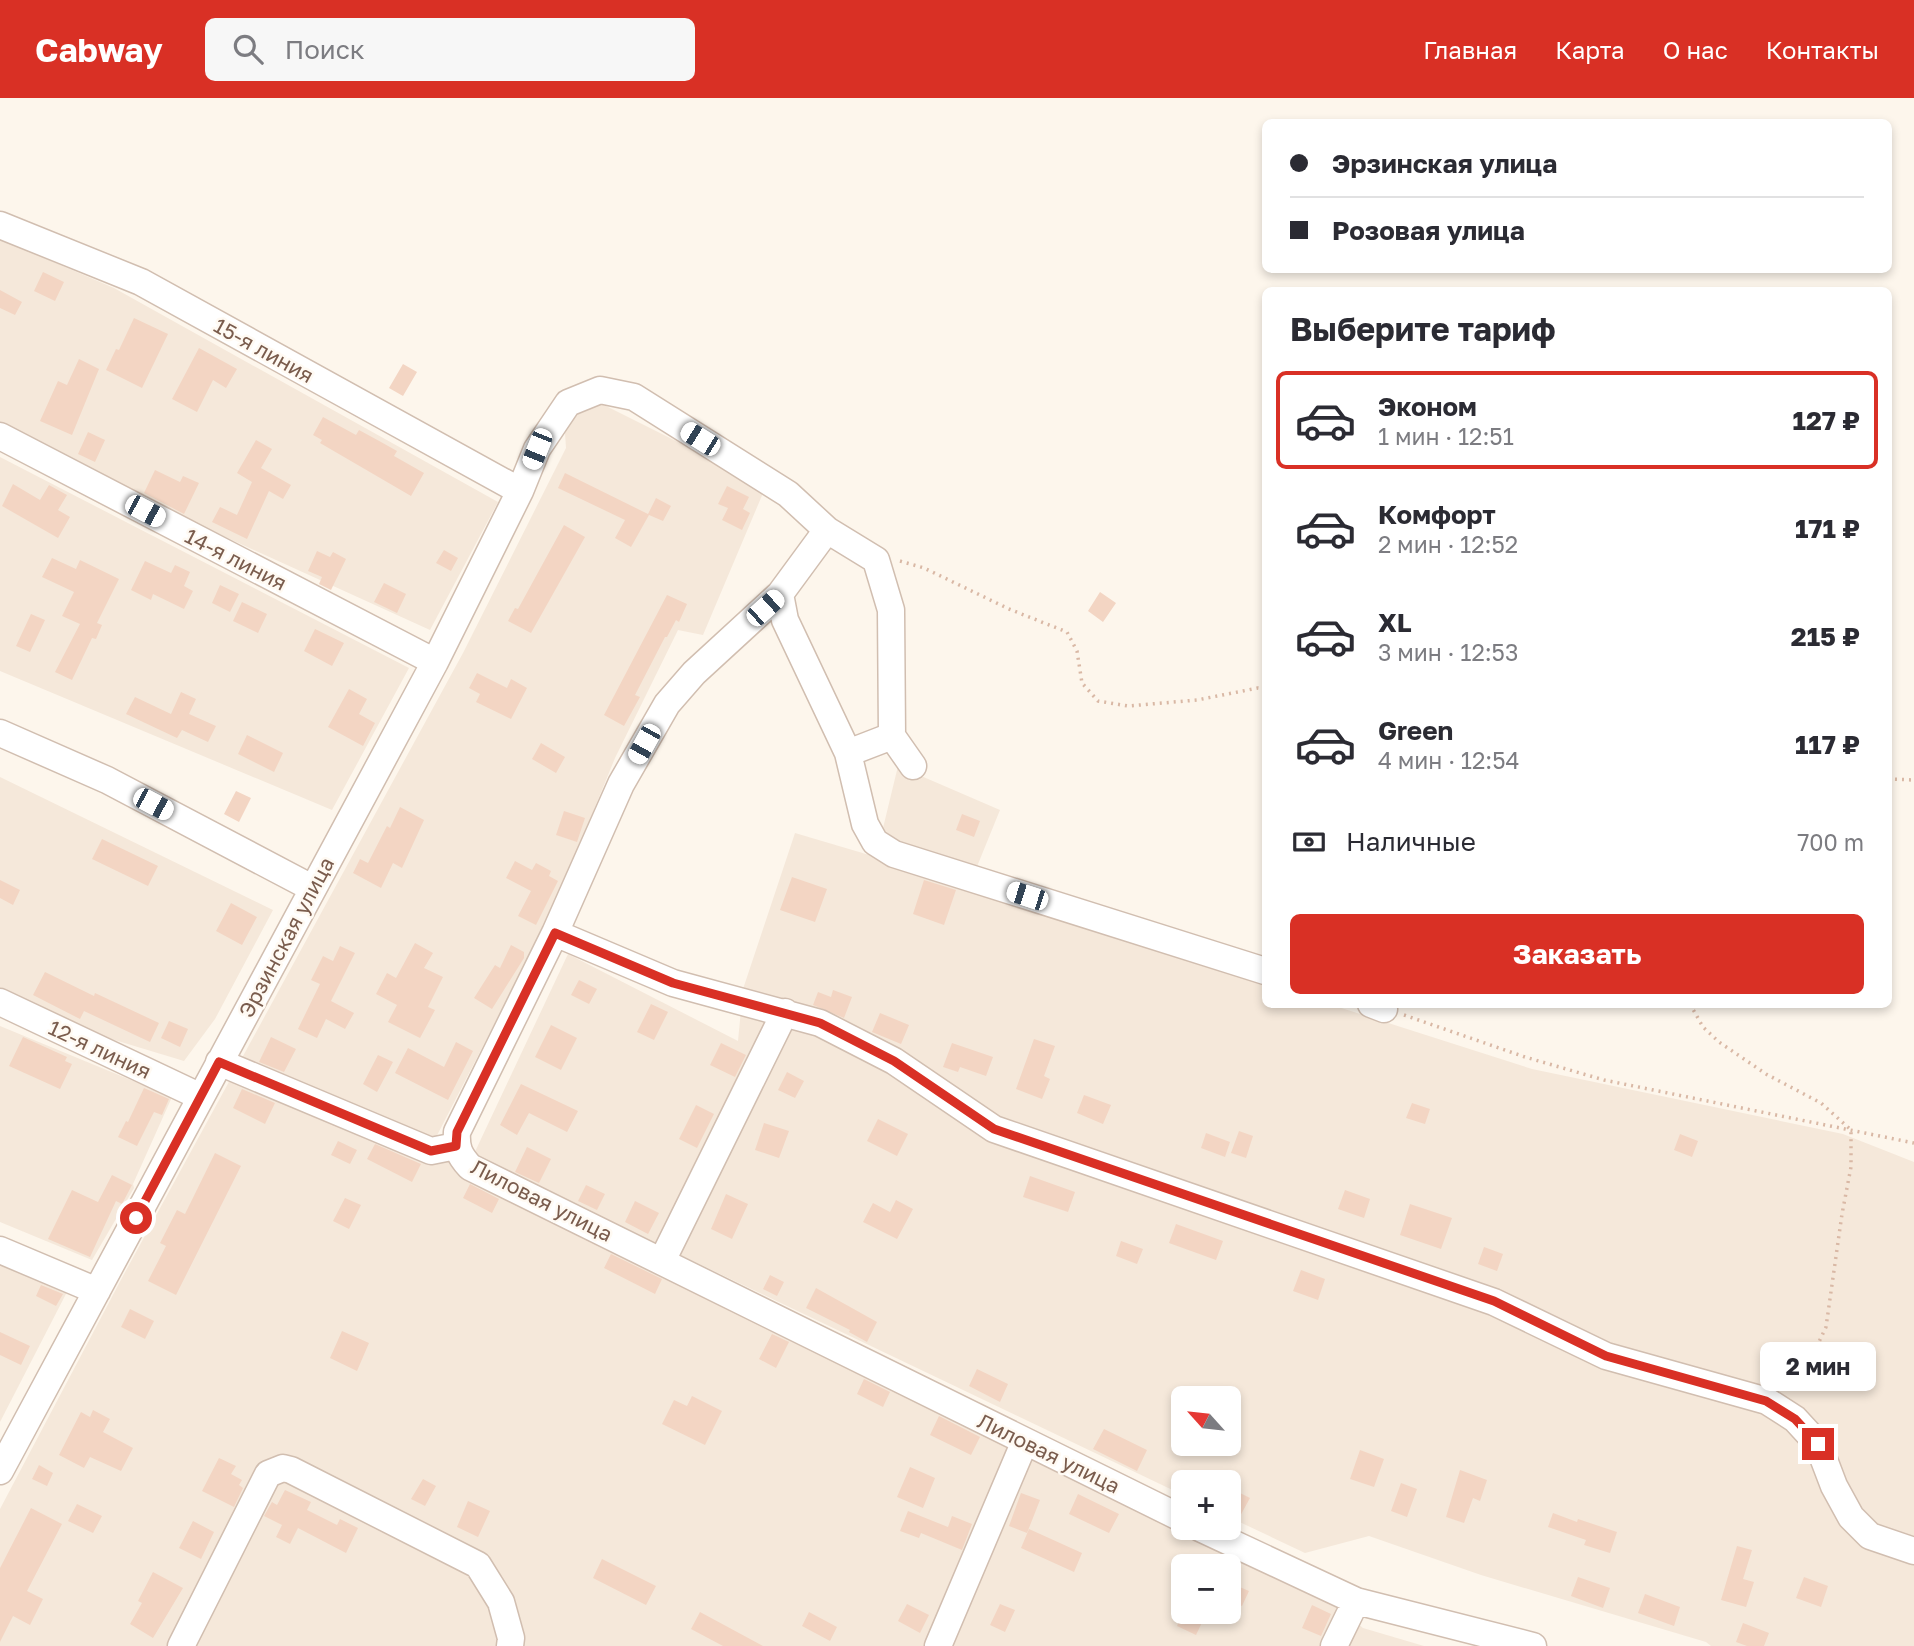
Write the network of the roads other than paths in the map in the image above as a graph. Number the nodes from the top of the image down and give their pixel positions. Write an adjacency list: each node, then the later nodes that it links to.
1 (0, 225): 3 (street, 15-я линия)
2 (0, 436): 6 (street, 14-я линия)
3 (520, 491): 4 (street, Эрзинская улица); 6 (street, Эрзинская улица)
4 (827, 530): 5 (street, Лиловая улица); 8 (street)
5 (780, 594): 9 (street); 12 (street, Лиловая улица)
6 (436, 662): 11 (street, Эрзинская улица)
7 (0, 733): 11 (street)
8 (892, 736): 9 (street); 10 (street)
9 (848, 753): 13 (street)
10 (914, 766)
11 (312, 888): 16 (street, Эрзинская улица)
12 (555, 933): 15 (street); 18 (street, Лиловая улица)
13 (1262, 970)
14 (0, 1002): 17 (street, 12-я линия)
15 (785, 1012): 20 (street); 26 (street)
16 (219, 1062): 17 (street, Эрзинская улица); 18 (street)
17 (201, 1097): 21 (street, Эрзинская улица)
18 (456, 1146): 20 (street, Лиловая улица)
19 (0, 1250): 21 (street)
20 (662, 1261): 22 (street, Лиловая улица)
21 (96, 1291): 23 (street, Эрзинская улица)
22 (1025, 1441): 24 (street, Лиловая улица); 30 (street)
23 (0, 1471)
24 (1171, 1513)
25 (1226, 1540): 27 (street)
26 (1914, 1551)
27 (1356, 1601): 31 (street); 32 (street)
28 (181, 1646): 29 (street)
29 (510, 1646)
30 (938, 1646)
31 (1334, 1646)
32 (1533, 1646)

